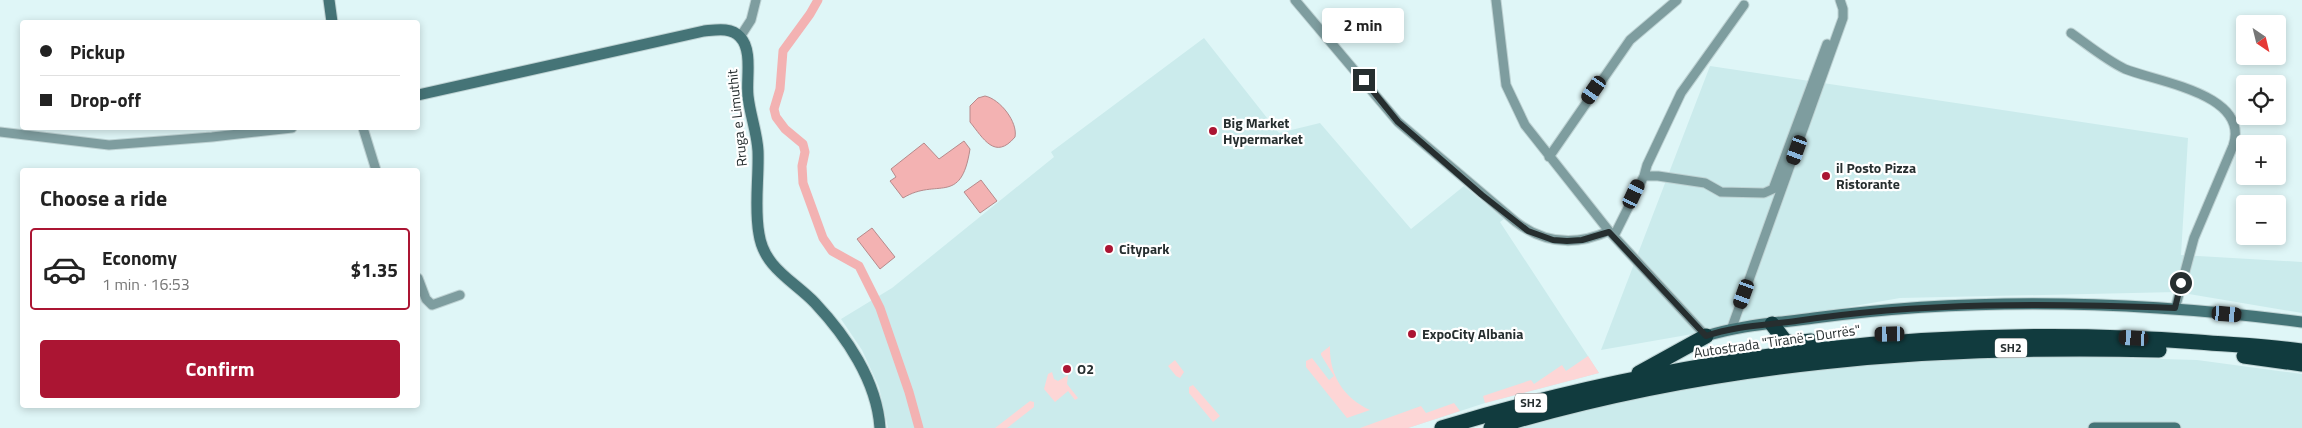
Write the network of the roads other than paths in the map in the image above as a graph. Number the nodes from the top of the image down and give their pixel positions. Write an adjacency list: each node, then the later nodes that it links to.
1 (329, 0): 8 (street)
2 (756, 0): 10 (street)
3 (1295, 0): 19 (street)
4 (1496, 0): 16 (street)
5 (1677, 0): 16 (street)
6 (1840, 0): 25 (street)
7 (1744, 5): 18 (street)
8 (332, 20)
9 (2071, 33): 22 (street)
10 (740, 37): 12 (street); 31 (street, Rruga e Limuthit)
11 (1827, 44): 18 (street)
12 (420, 95)
13 (274, 130): 15 (street)
14 (364, 130): 17 (street)
15 (0, 132)
16 (1549, 156): 19 (street)
17 (375, 168)
18 (1644, 176): 19 (street)
19 (1611, 234): 26 (street)
20 (420, 283): 21 (street)
21 (460, 294)
22 (2175, 308): 23 (street); 24 (street)
23 (2302, 322)
24 (1772, 324): 25 (street); 27 (highway)
25 (1731, 330): 26 (street)
26 (1706, 336): 30 (highway)
27 (1906, 342): 28 (highway, Autostrada "Tiranë - Durrës" / SH2); 30 (highway, Autostrada "Tiranë - Durrës" / SH2)
28 (2302, 351)
29 (2302, 364): 33 (highway, Autostrada "Tiranë - Durrës" / SH2)
30 (1621, 381): 32 (highway, Autostrada "Tiranë - Durrës" / SH2)
31 (880, 428)
32 (1442, 428)
33 (1491, 428)
34 (2094, 428): 35 (street)
35 (2176, 428)

